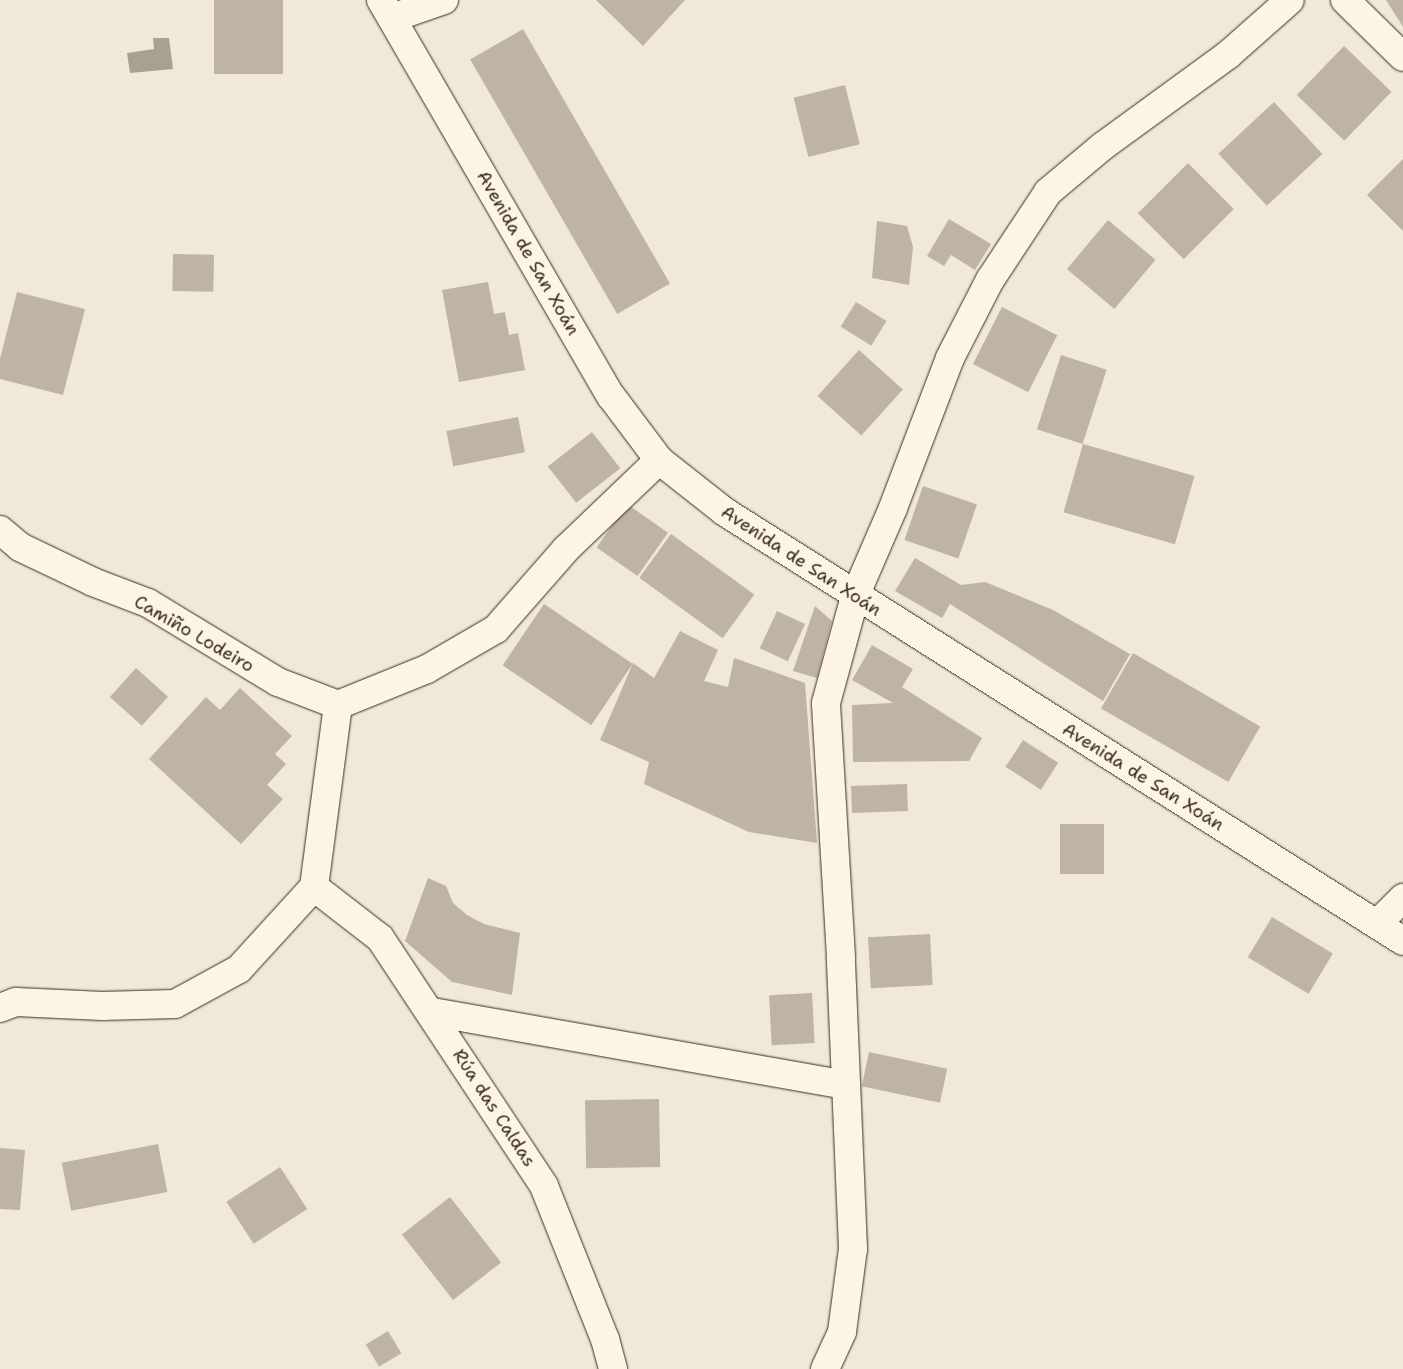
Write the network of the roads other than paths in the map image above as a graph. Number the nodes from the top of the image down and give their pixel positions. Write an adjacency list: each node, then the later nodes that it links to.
1 (444, 0): 4 (street)
2 (1290, 0): 8 (street)
3 (1345, 0): 5 (street)
4 (386, 9): 6 (street, Avenida de San Xoán)
5 (1403, 57)
6 (658, 460): 8 (street, Avenida de San Xoán); 9 (street)
7 (0, 530): 9 (street, Camiño Lodeiro)
8 (855, 596): 12 (street, Avenida de San Xoán); 16 (street)
9 (338, 705): 10 (street)
10 (314, 887): 14 (street); 15 (street, Rúa das Caldas)
11 (1403, 898): 12 (street)
12 (1377, 924): 13 (street, Avenida de San Xoán)
13 (1403, 942)
14 (0, 1008)
15 (432, 1012): 16 (street); 17 (street, Rúa das Caldas)
16 (846, 1085): 18 (street)
17 (613, 1369)
18 (825, 1369)

